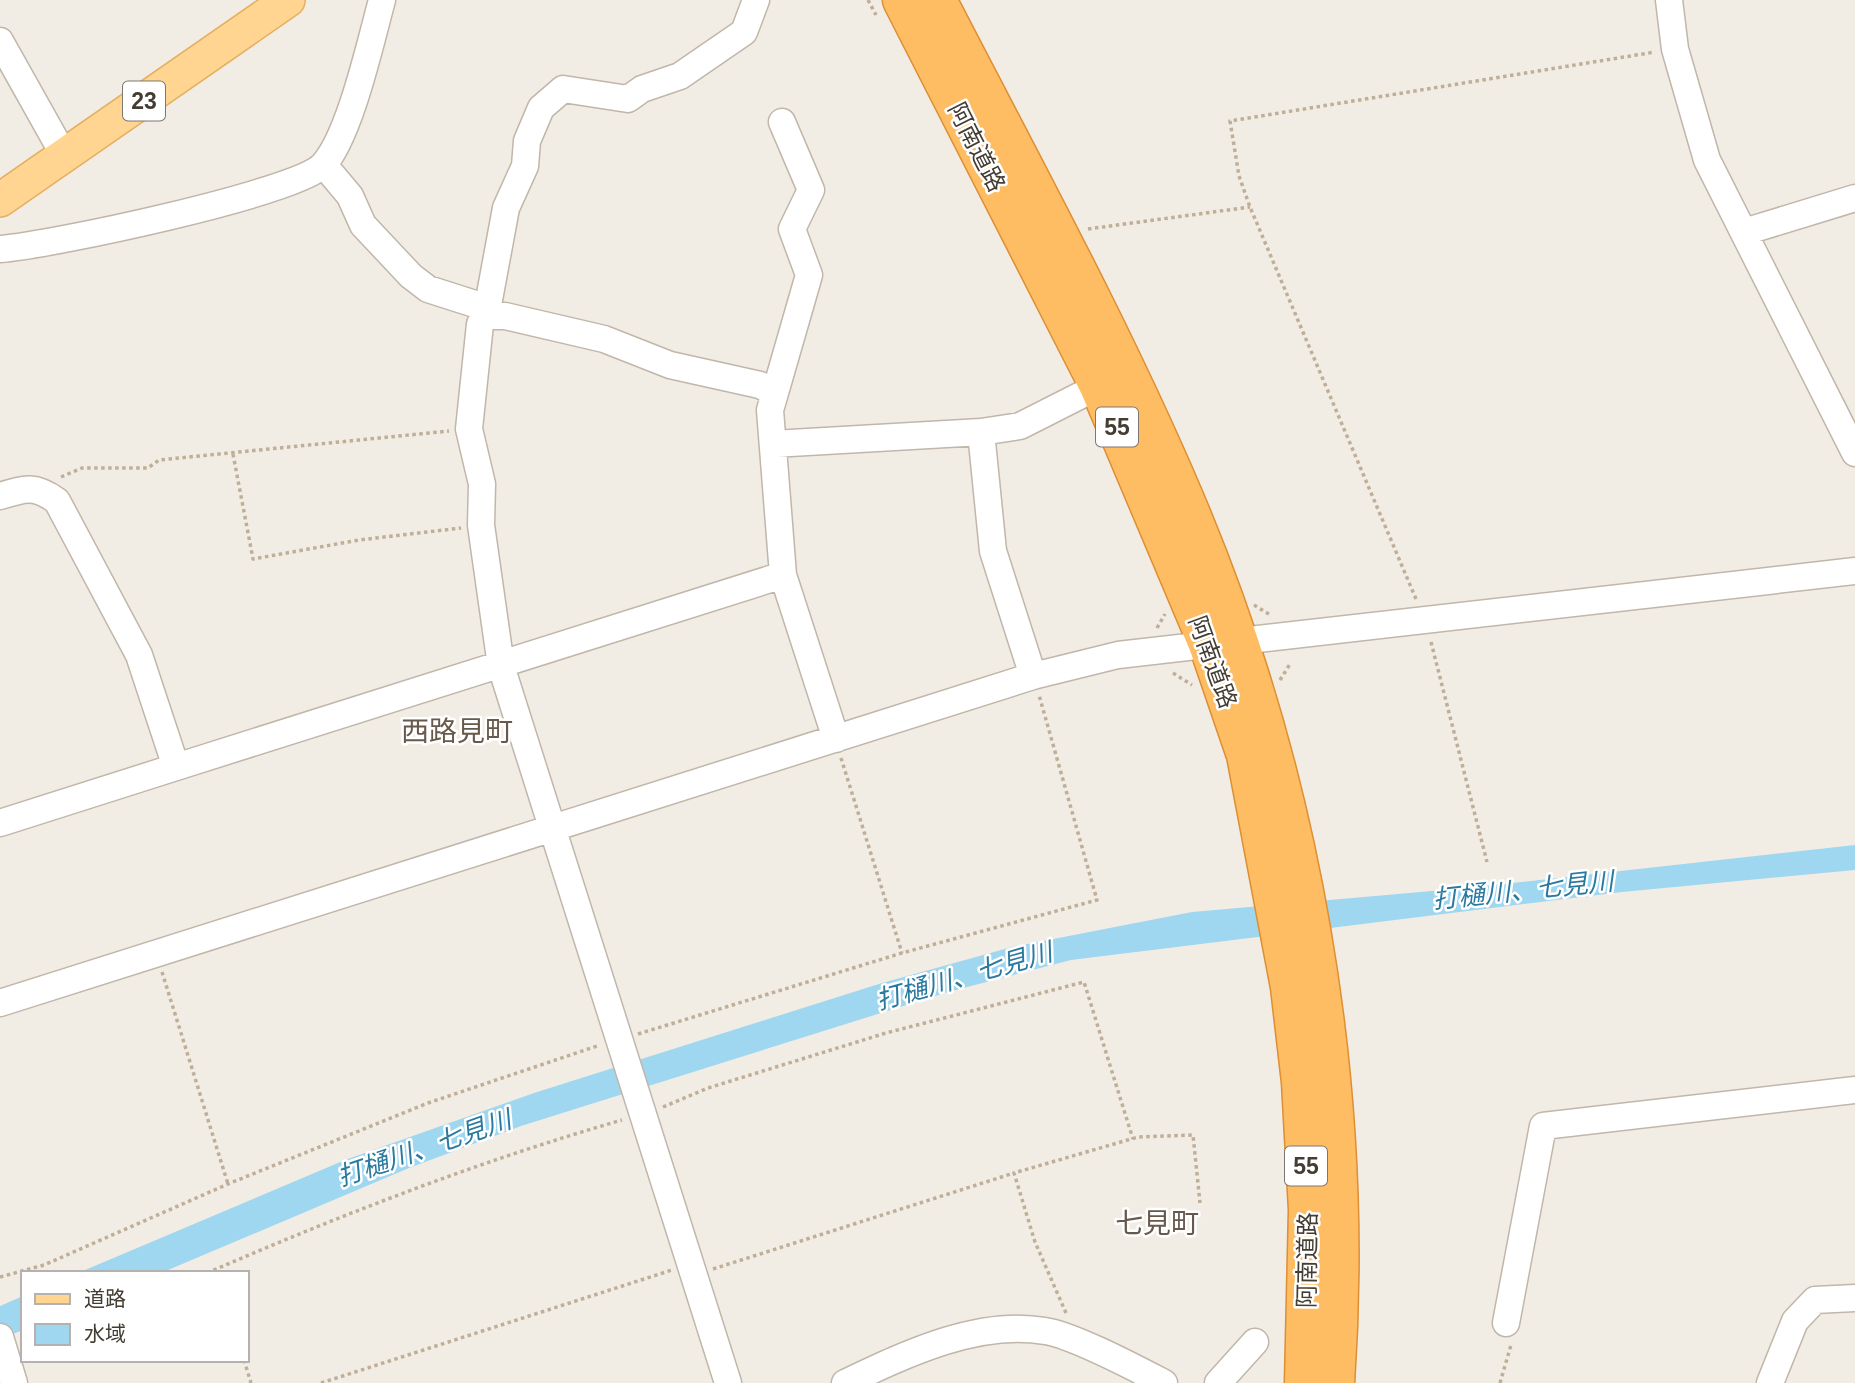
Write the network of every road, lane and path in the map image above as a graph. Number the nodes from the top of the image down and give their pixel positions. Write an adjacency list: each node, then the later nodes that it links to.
1 (288, 0): 10 (main road, 23)
2 (382, 0): 11 (street)
3 (756, 0): 18 (street)
4 (902, 0): 19 (highway, 阿南道路 / 55)
5 (937, 0): 16 (highway, 阿南道路 / 55)
6 (1669, 0): 8 (street)
7 (0, 41): 10 (street)
8 (1675, 49): 14 (path); 15 (street)
9 (782, 122): 20 (street)
10 (65, 157): 13 (main road, 23)
11 (324, 165): 17 (street); 18 (street)
12 (1855, 198): 15 (street)
13 (0, 200)
14 (1250, 206): 16 (path); 31 (path)
15 (1744, 232): 24 (street)
16 (1059, 237): 32 (highway, 阿南道路 / 55)
17 (0, 249)
18 (486, 317): 20 (street); 21 (street)
19 (1099, 386): 22 (street); 32 (highway, 阿南道路 / 55)
20 (775, 393): 23 (street)
21 (469, 429): 25 (path); 28 (street)
22 (981, 432): 23 (street); 34 (street)
23 (773, 444): 30 (street)
24 (1855, 453)
25 (233, 454): 26 (path); 28 (path)
26 (43, 490): 27 (street); 36 (street)
27 (0, 496)
28 (481, 526): 33 (street)
29 (1855, 572): 31 (street)
30 (783, 575): 33 (street); 35 (street)
31 (1426, 621): 32 (street); 39 (path)
32 (1224, 643): 34 (street); 42 (highway, 阿南道路 / 55)
33 (501, 666): 36 (street); 38 (street)
34 (1033, 676): 35 (street); 41 (path)
35 (836, 739): 38 (street); 41 (path)
36 (176, 767): 37 (street)
37 (0, 823)
38 (551, 827): 40 (street); 44 (street)
39 (1487, 862)
40 (156, 953): 43 (street); 49 (path)
41 (902, 953): 44 (path)
42 (1299, 953): 67 (highway, 阿南道路 / 55); 68 (highway, 阿南道路 / 55)
43 (0, 1003)
44 (623, 1044): 46 (street); 49 (path)
45 (1855, 1090): 57 (street)
46 (643, 1112): 47 (path); 51 (street); 54 (path)
47 (1133, 1139): 48 (path); 50 (path)
48 (1014, 1173): 51 (path); 58 (path)
49 (228, 1184): 53 (path)
50 (1200, 1203)
51 (692, 1270): 63 (path); 64 (street)
52 (21, 1271): 55 (path)
53 (22, 1271)
54 (215, 1271)
55 (0, 1277)
56 (1855, 1297): 70 (street)
57 (1506, 1323): 69 (path)
58 (1072, 1341): 61 (street); 65 (street)
59 (1255, 1342): 66 (street)
60 (245, 1362): 62 (path)
61 (1155, 1381)
62 (251, 1383)
63 (321, 1383)
64 (729, 1383)
65 (845, 1383)
66 (1218, 1383)
67 (1304, 1383)
68 (1335, 1383)
69 (1500, 1383)
70 (1770, 1383)

